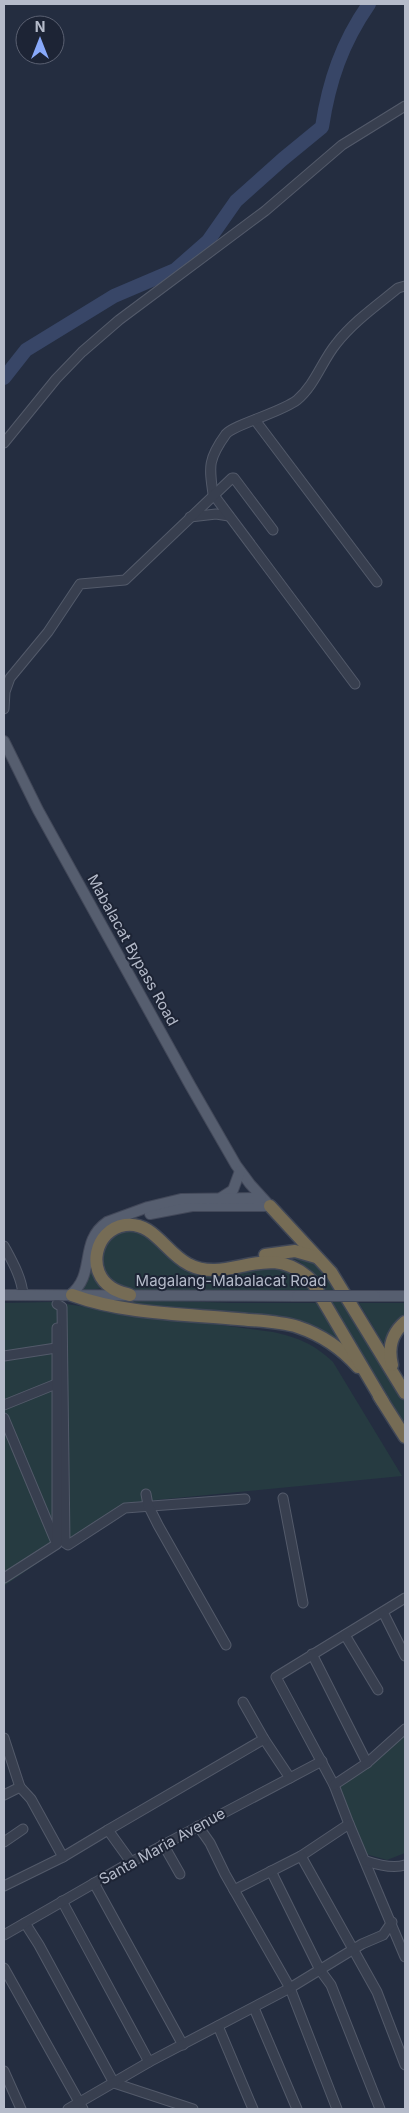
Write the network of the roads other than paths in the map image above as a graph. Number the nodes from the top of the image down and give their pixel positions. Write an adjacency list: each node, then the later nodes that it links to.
1 (405, 106): 4 (street)
2 (405, 286): 3 (street)
3 (255, 420): 5 (street); 9 (street)
4 (4, 443)
5 (213, 494): 6 (street); 7 (street); 8 (street)
6 (229, 516): 7 (street); 10 (street)
7 (190, 517): 11 (street)
8 (273, 530)
9 (376, 582)
10 (355, 684)
11 (4, 709)
12 (4, 741): 13 (main road, Mabalacat Bypass Road)
13 (240, 1171): 14 (main road); 15 (main road, Mabalacat Bypass Road)
14 (221, 1197): 15 (main road); 17 (main road)
15 (265, 1202): 16 (main road); 19 (highway)
16 (150, 1214)
17 (120, 1217): 19 (highway); 22 (main road)
18 (4, 1246): 21 (street)
19 (320, 1259): 29 (highway)
20 (4, 1295): 21 (main road, Magalang-Mabalacat Road)
21 (23, 1295): 25 (main road, Magalang-Mabalacat Road)
22 (71, 1295): 23 (main road, Magalang-Mabalacat Road); 25 (main road, Magalang-Mabalacat Road); 32 (highway)
23 (130, 1295): 24 (main road, Magalang-Mabalacat Road, bridge); 32 (highway)
24 (405, 1296)
25 (57, 1300): 27 (street); 39 (street)
26 (405, 1322): 29 (highway)
27 (56, 1348): 28 (street); 30 (street)
28 (4, 1356)
29 (394, 1375): 31 (highway)
30 (56, 1384): 33 (street); 40 (street)
31 (405, 1393)
32 (383, 1402): 35 (highway)
33 (4, 1405)
34 (4, 1418): 40 (street)
35 (405, 1437)
36 (146, 1494): 39 (street)
37 (283, 1498): 43 (street)
38 (246, 1499): 39 (street)
39 (148, 1505): 46 (street)
40 (57, 1544): 41 (street)
41 (4, 1578)
42 (405, 1598): 44 (street)
43 (303, 1603)
44 (383, 1612): 45 (street); 48 (street)
45 (345, 1636): 47 (street); 49 (street)
46 (226, 1645)
47 (312, 1654): 54 (street); 55 (street)
48 (405, 1656)
49 (378, 1690)
50 (243, 1702): 53 (street)
51 (405, 1729): 55 (street)
52 (4, 1738): 58 (street)
53 (264, 1739): 56 (street); 63 (street)
54 (322, 1761): 56 (street, Santa Maria Avenue); 57 (street)
55 (367, 1763): 57 (street)
56 (290, 1778): 61 (street, Santa Maria Avenue)
57 (334, 1784): 60 (street)
58 (20, 1787): 59 (street); 67 (street)
59 (4, 1795)
60 (349, 1824): 66 (street); 68 (street)
61 (198, 1826): 65 (street, Santa Maria Avenue); 75 (street)
62 (23, 1829): 64 (street)
63 (108, 1830): 67 (street); 69 (street)
64 (4, 1842)
65 (163, 1844): 69 (street, Santa Maria Avenue); 72 (street)
66 (301, 1856): 71 (street); 82 (street)
67 (63, 1857): 74 (street)
68 (366, 1861): 70 (street); 77 (street)
69 (130, 1862): 73 (street, Santa Maria Avenue)
70 (405, 1865)
71 (271, 1871): 75 (street); 85 (street)
72 (180, 1874)
73 (94, 1883): 76 (street, Santa Maria Avenue); 89 (street)
74 (4, 1886)
75 (234, 1890): 86 (street)
76 (62, 1901): 78 (street, Santa Maria Avenue); 90 (street)
77 (392, 1922): 80 (street); 81 (street)
78 (25, 1923): 79 (street, Santa Maria Avenue); 93 (street)
79 (4, 1934)
80 (383, 1935): 81 (street); 82 (street)
81 (398, 1940): 83 (street)
82 (354, 1950): 85 (street); 91 (street)
83 (405, 1957)
84 (4, 1968): 94 (street)
85 (320, 1970): 86 (street); 101 (street)
86 (290, 1988): 87 (street); 100 (street)
87 (254, 2008): 88 (street); 99 (street)
88 (218, 2026): 89 (street); 98 (street)
89 (183, 2045): 90 (street)
90 (149, 2062): 93 (street)
91 (405, 2064)
92 (4, 2071): 95 (street)
93 (114, 2083): 94 (street); 97 (street)
94 (82, 2106): 96 (street)
95 (21, 2109)
96 (68, 2109)
97 (193, 2109)
98 (253, 2109)
99 (297, 2109)
100 (337, 2109)
101 (380, 2109)

